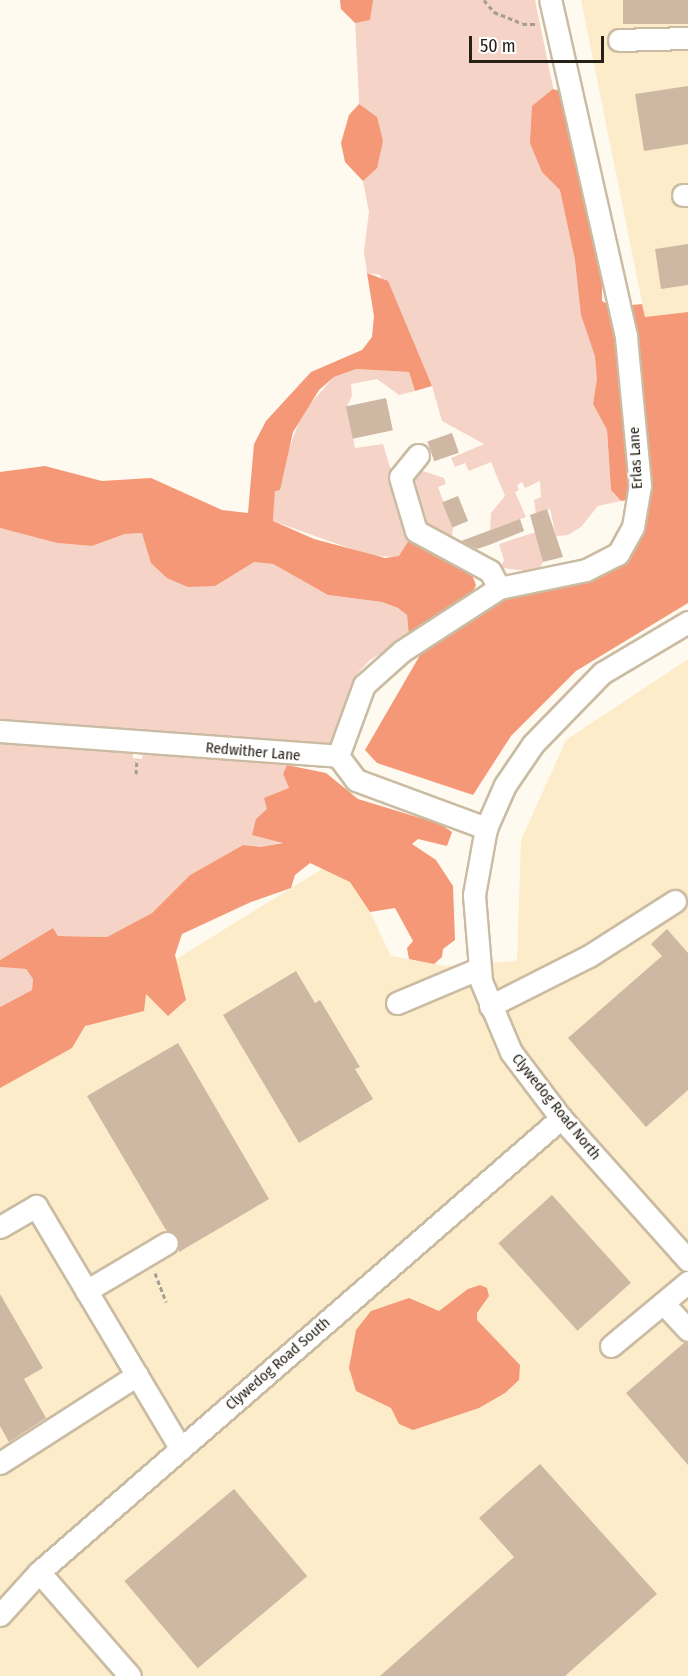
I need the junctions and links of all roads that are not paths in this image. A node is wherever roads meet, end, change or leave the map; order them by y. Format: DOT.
graph roads {
  1 [pos="550,0"];
  2 [pos="688,38"];
  3 [pos="619,40"];
  4 [pos="418,454"];
  5 [pos="499,588"];
  6 [pos="688,622"];
  7 [pos="0,731"];
  8 [pos="338,756"];
  9 [pos="486,828"];
  10 [pos="675,901"];
  11 [pos="478,969"];
  12 [pos="397,1003"];
  13 [pos="490,1006"];
  14 [pos="561,1118"];
  15 [pos="0,1227"];
  16 [pos="160,1247"];
  17 [pos="688,1260"];
  18 [pos="688,1282"];
  19 [pos="86,1291"];
  20 [pos="663,1303"];
  21 [pos="688,1330"];
  22 [pos="611,1346"];
  23 [pos="137,1375"];
  24 [pos="181,1449"];
  25 [pos="0,1463"];
  26 [pos="39,1572"];
  27 [pos="0,1615"];
  28 [pos="130,1676"];
  1 -- 5 [label="street, Erlas Lane"];
  2 -- 3 [label="street"];
  4 -- 5 [label="street"];
  5 -- 8 [label="street, Erlas Lane"];
  6 -- 9 [label="street, Clywedog Road North"];
  7 -- 8 [label="street, Redwither Lane"];
  8 -- 9 [label="street"];
  9 -- 11 [label="street, Clywedog Road North"];
  10 -- 13 [label="street"];
  11 -- 12 [label="street"];
  11 -- 13 [label="street, Clywedog Road North"];
  13 -- 14 [label="street, Clywedog Road North"];
  14 -- 17 [label="street, Clywedog Road North"];
  14 -- 24 [label="street, Clywedog Road South"];
  15 -- 19 [label="street"];
  16 -- 19 [label="street"];
  18 -- 20 [label="street"];
  19 -- 23 [label="street"];
  20 -- 21 [label="street"];
  20 -- 22 [label="street"];
  23 -- 24 [label="street"];
  23 -- 25 [label="street"];
  24 -- 26 [label="street, Clywedog Road South"];
  26 -- 27 [label="street, Clywedog Road South"];
  26 -- 28 [label="street"];
}
